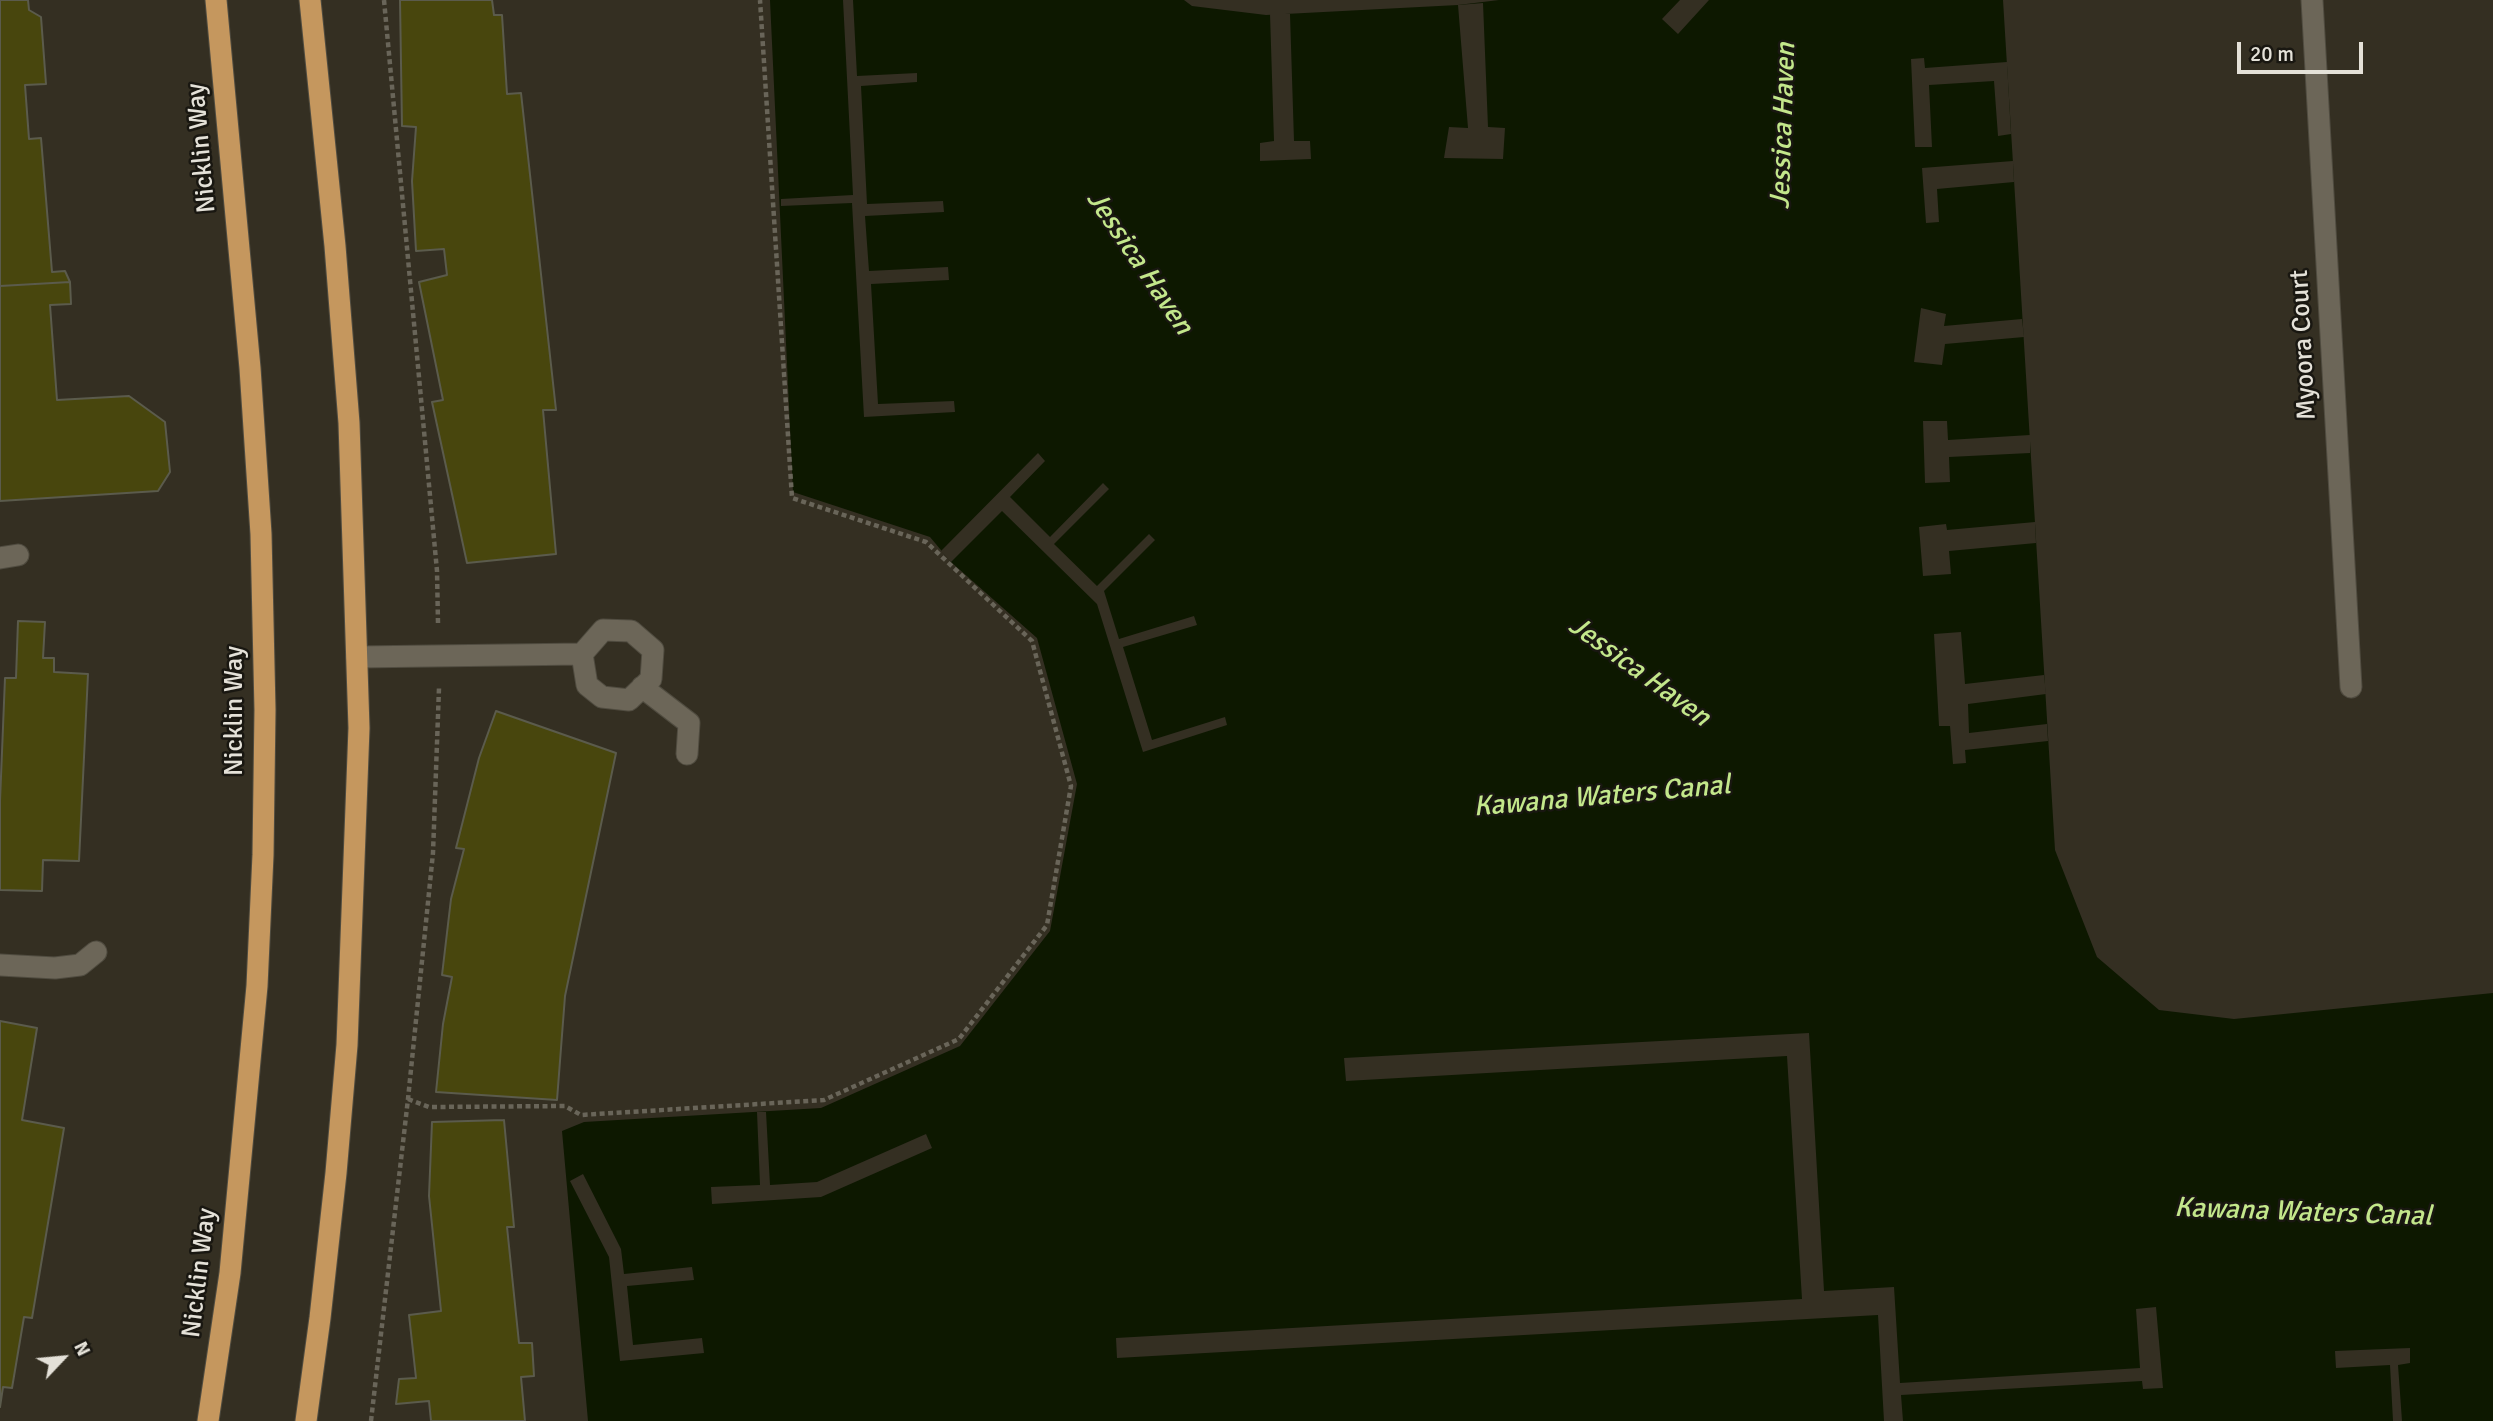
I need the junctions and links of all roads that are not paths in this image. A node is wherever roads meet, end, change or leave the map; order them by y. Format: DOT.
graph roads {
  1 [pos="216,0"];
  2 [pos="310,0"];
  3 [pos="2312,0"];
  4 [pos="582,654"];
  5 [pos="356,657"];
  6 [pos="642,687"];
  7 [pos="2351,687"];
  8 [pos="687,754"];
  9 [pos="96,952"];
  10 [pos="0,965"];
  11 [pos="208,1421"];
  12 [pos="306,1421"];
  1 -- 11 [label="highway, Nicklin Way"];
  2 -- 5 [label="highway"];
  3 -- 7 [label="street, Myoora Court"];
  4 -- 5 [label="street"];
  4 -- 6 [label="street"];
  4 -- 6 [label="street"];
  5 -- 12 [label="highway"];
  6 -- 8 [label="street"];
  9 -- 10 [label="street"];
}
